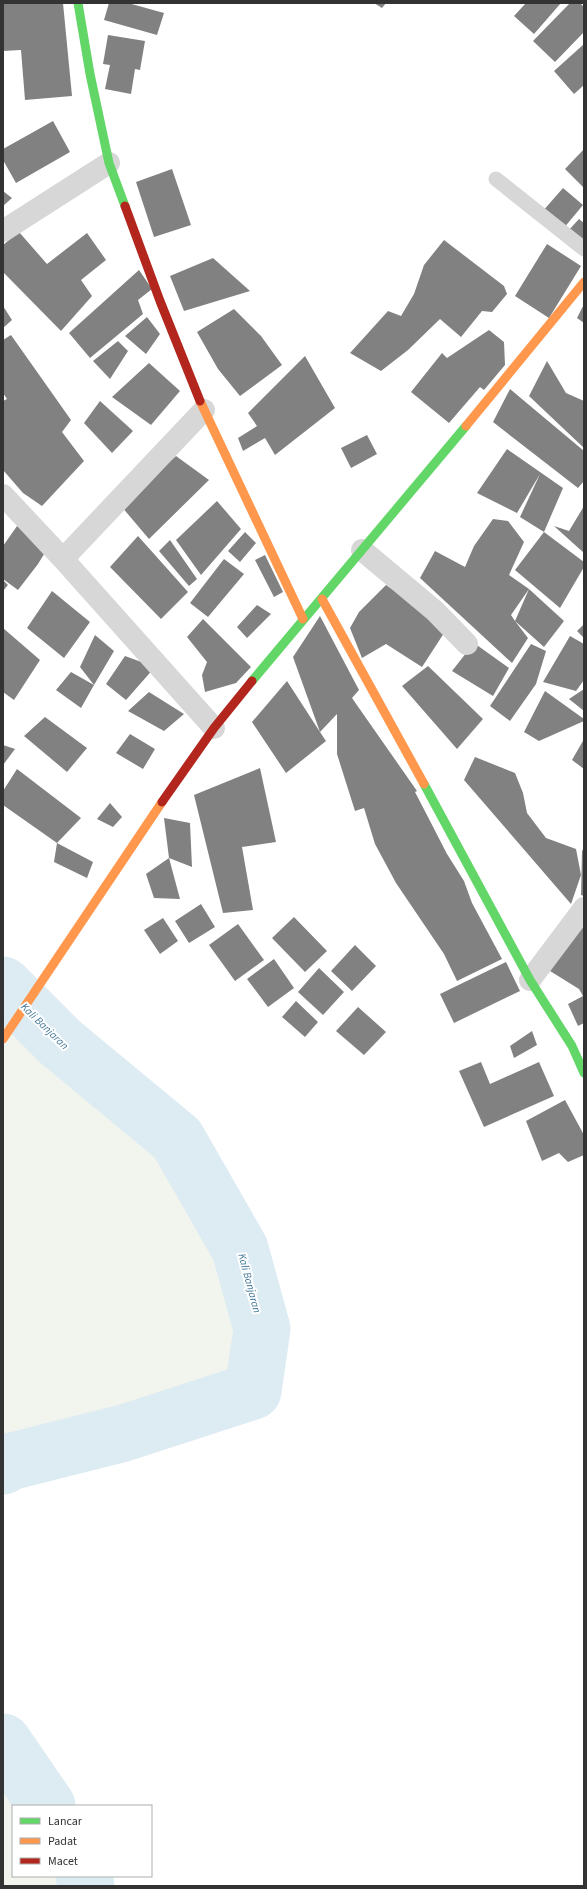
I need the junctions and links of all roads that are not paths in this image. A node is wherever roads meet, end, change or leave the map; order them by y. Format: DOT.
graph roads {
  1 [pos="78,3"];
  2 [pos="109,163"];
  3 [pos="496,179"];
  4 [pos="3,231"];
  5 [pos="584,249"];
  6 [pos="584,282"];
  7 [pos="204,410"];
  8 [pos="3,495"];
  9 [pos="362,550"];
  10 [pos="63,559"];
  11 [pos="322,599"];
  12 [pos="303,619"];
  13 [pos="467,644"];
  14 [pos="214,728"];
  15 [pos="584,908"];
  16 [pos="530,980"];
  17 [pos="3,1039"];
  18 [pos="584,1073"];
  1 -- 2 [label="street"];
  2 -- 4 [label="street"];
  2 -- 7 [label="street"];
  3 -- 5 [label="lane"];
  6 -- 9 [label="street"];
  7 -- 10 [label="street"];
  7 -- 12 [label="street"];
  8 -- 10 [label="street"];
  9 -- 11 [label="street"];
  9 -- 13 [label="street"];
  10 -- 14 [label="street"];
  11 -- 12 [label="street"];
  11 -- 16 [label="street"];
  12 -- 14 [label="street"];
  14 -- 17 [label="street"];
  15 -- 16 [label="street"];
  16 -- 18 [label="street"];
}
